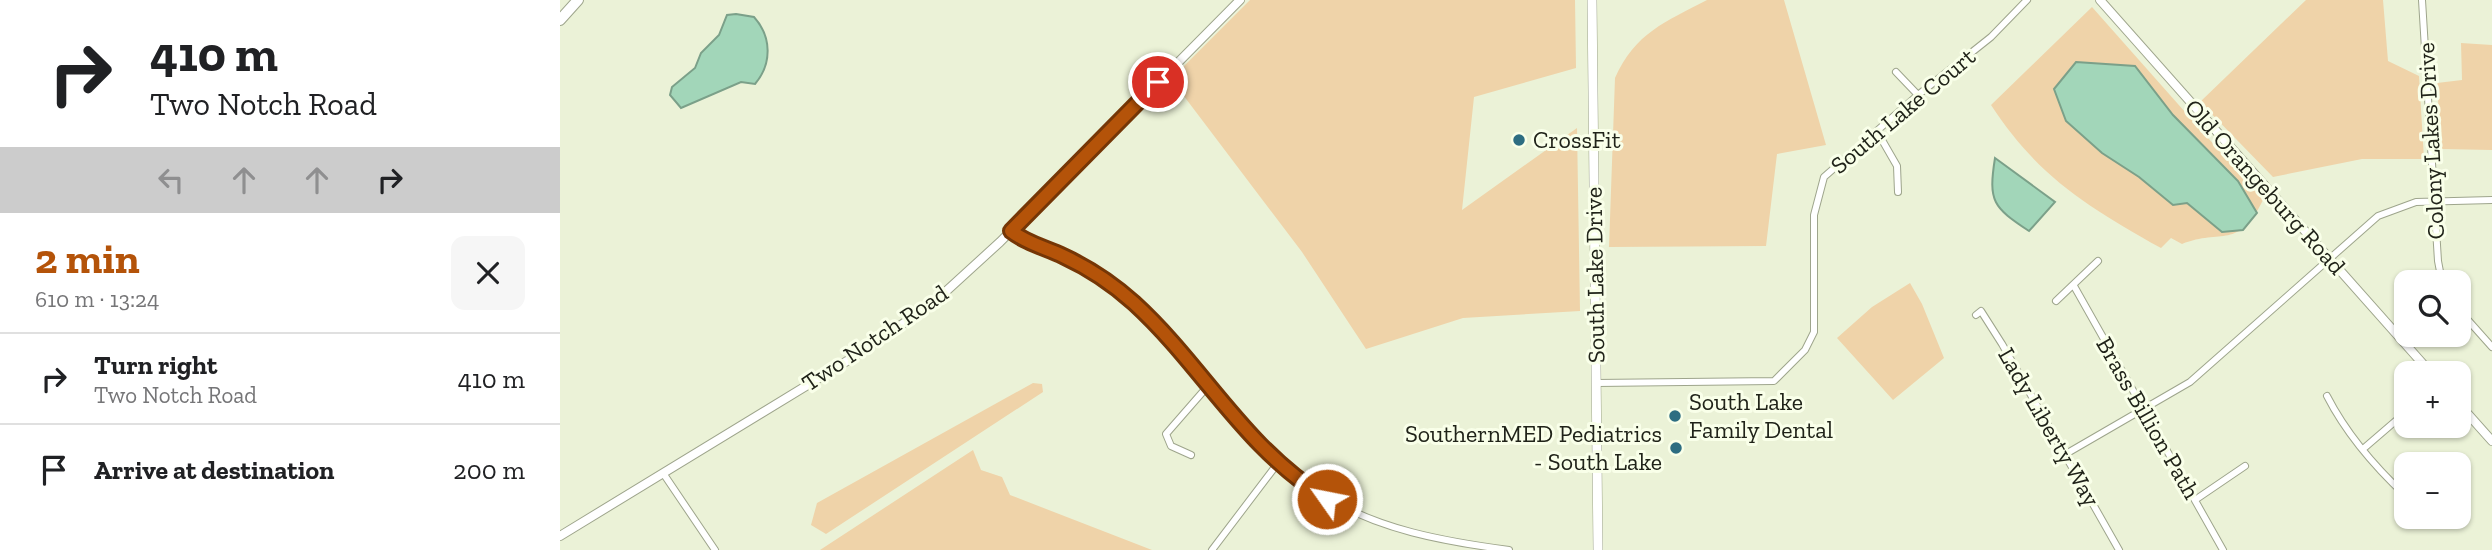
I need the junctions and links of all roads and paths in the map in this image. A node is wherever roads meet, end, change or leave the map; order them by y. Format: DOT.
graph roads {
  1 [pos="578,0"];
  2 [pos="1240,0"];
  3 [pos="1592,0"];
  4 [pos="2027,0"];
  5 [pos="2099,0"];
  6 [pos="2422,0"];
  7 [pos="560,20"];
  8 [pos="1896,72"];
  9 [pos="1918,95"];
  10 [pos="1878,133"];
  11 [pos="1898,192"];
  12 [pos="2434,200"];
  13 [pos="2492,200"];
  14 [pos="1011,231"];
  15 [pos="2329,257"];
  16 [pos="2098,261"];
  17 [pos="2441,270"];
  18 [pos="2074,286"];
  19 [pos="2056,301"];
  20 [pos="1976,314"];
  21 [pos="2471,323"];
  22 [pos="2492,347"];
  23 [pos="2420,361"];
  24 [pos="1596,383"];
  25 [pos="1207,387"];
  26 [pos="2327,396"];
  27 [pos="2143,409"];
  28 [pos="2471,417"];
  29 [pos="2394,422"];
  30 [pos="2492,441"];
  31 [pos="2363,449"];
  32 [pos="1191,455"];
  33 [pos="2064,455"];
  34 [pos="1278,463"];
  35 [pos="2245,466"];
  36 [pos="663,473"];
  37 [pos="2394,483"];
  38 [pos="2195,500"];
  39 [pos="560,536"];
  40 [pos="715,550"];
  41 [pos="1212,550"];
  42 [pos="1508,550"];
  43 [pos="1598,550"];
  44 [pos="2119,550"];
  45 [pos="2223,550"];
  1 -- 7 [label="highway"];
  2 -- 14 [label="street, Two Notch Road"];
  3 -- 24 [label="main road, South Lake Drive"];
  4 -- 9 [label="street, South Lake Court"];
  5 -- 15 [label="street, Old Orangeburg Road"];
  6 -- 12 [label="street, Colony Lakes Drive"];
  8 -- 9 [label="street"];
  9 -- 10 [label="street, South Lake Court"];
  10 -- 11 [label="street"];
  10 -- 24 [label="street, South Lake Court"];
  12 -- 13 [label="street"];
  12 -- 15 [label="street"];
  12 -- 17 [label="street, Colony Lakes Drive"];
  14 -- 25 [label="street"];
  14 -- 36 [label="street, Two Notch Road"];
  15 -- 23 [label="street, Old Orangeburg Road"];
  15 -- 27 [label="street"];
  16 -- 18 [label="street"];
  18 -- 19 [label="street"];
  18 -- 27 [label="street, Brass Billion Path"];
  20 -- 33 [label="street, Lady Liberty Way"];
  21 -- 22 [label="street"];
  24 -- 43 [label="main road, South Lake Drive"];
  25 -- 32 [label="street"];
  25 -- 34 [label="street"];
  26 -- 31 [label="street"];
  27 -- 33 [label="street"];
  27 -- 38 [label="street, Brass Billion Path"];
  28 -- 30 [label="street"];
  29 -- 31 [label="street"];
  31 -- 37 [label="street"];
  33 -- 44 [label="street, Lady Liberty Way"];
  34 -- 41 [label="street"];
  34 -- 42 [label="street"];
  35 -- 38 [label="street"];
  36 -- 39 [label="street, Two Notch Road"];
  36 -- 40 [label="street"];
  38 -- 45 [label="street, Brass Billion Path"];
}
